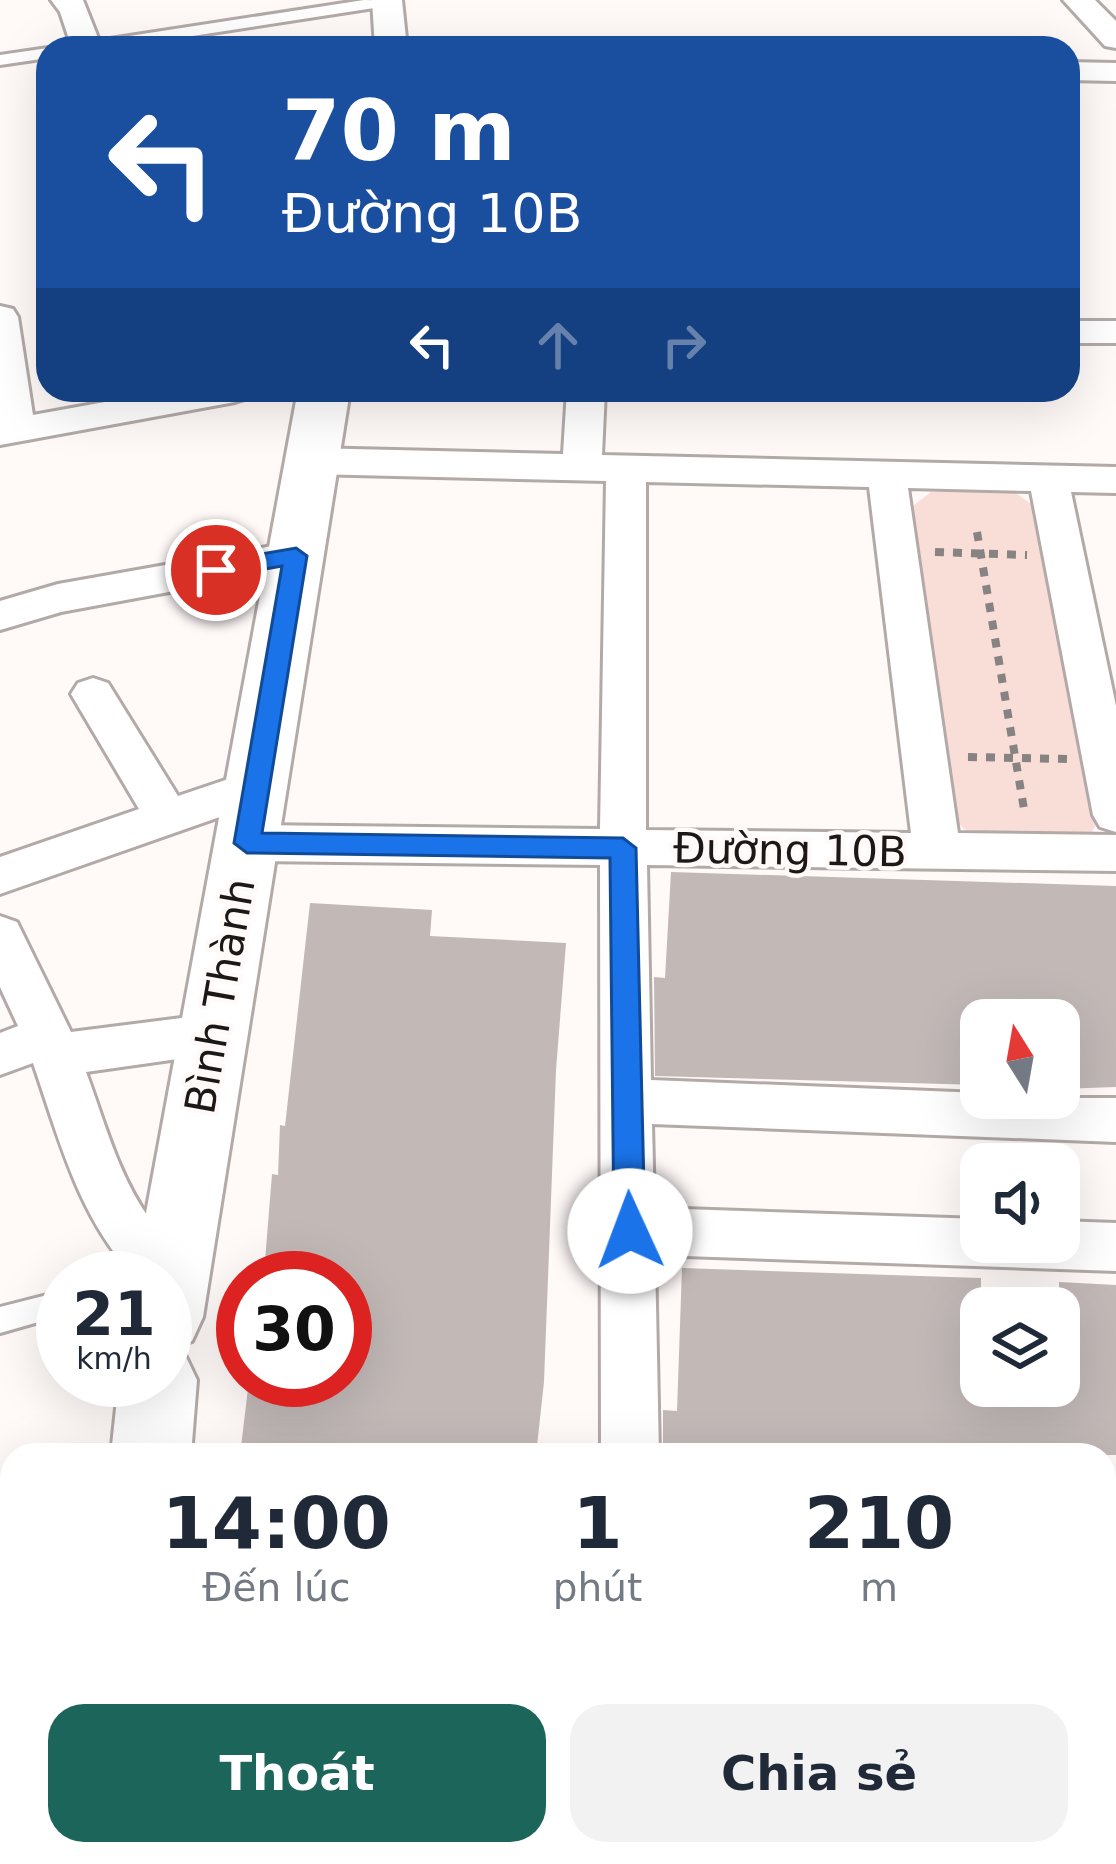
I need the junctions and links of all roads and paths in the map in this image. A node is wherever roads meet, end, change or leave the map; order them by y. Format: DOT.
graph roads {
  1 [pos="66,0"];
  2 [pos="387,0"];
  3 [pos="1078,0"];
  4 [pos="83,36"];
  5 [pos="161,36"];
  6 [pos="390,36"];
  7 [pos="1116,39"];
  8 [pos="36,55"];
  9 [pos="0,61"];
  10 [pos="1080,71"];
  11 [pos="1116,72"];
  12 [pos="0,317"];
  13 [pos="1080,332"];
  14 [pos="1116,332"];
  15 [pos="170,402"];
  16 [pos="322,402"];
  17 [pos="589,402"];
  18 [pos="8,432"];
  19 [pos="311,461"];
  20 [pos="604,468"];
  21 [pos="887,476"];
  22 [pos="1049,479"];
  23 [pos="1116,480"];
  24 [pos="977,532"];
  25 [pos="897,551"];
  26 [pos="980,554"];
  27 [pos="1065,555"];
  28 [pos="296,556"];
  29 [pos="0,616"];
  30 [pos="93,694"];
  31 [pos="924,756"];
  32 [pos="1016,758"];
  33 [pos="1105,760"];
  34 [pos="166,815"];
  35 [pos="251,815"];
  36 [pos="1116,815"];
  37 [pos="623,848"];
  38 [pos="937,851"];
  39 [pos="1032,852"];
  40 [pos="1116,853"];
  41 [pos="0,876"];
  42 [pos="0,935"];
  43 [pos="213,1034"];
  44 [pos="52,1045"];
  45 [pos="0,1054"];
  46 [pos="626,1101"];
  47 [pos="1116,1120"];
  48 [pos="630,1231"];
  49 [pos="1116,1246"];
  50 [pos="140,1251"];
  51 [pos="171,1251"];
  52 [pos="36,1310"];
  53 [pos="0,1320"];
  54 [pos="155,1407"];
  55 [pos="152,1443"];
  56 [pos="630,1443"];
  1 -- 4 [label="street"];
  2 -- 5 [label="lane"];
  2 -- 6 [label="street"];
  3 -- 7 [label="street"];
  8 -- 9 [label="lane"];
  10 -- 11 [label="street"];
  12 -- 18 [label="street"];
  13 -- 14 [label="street"];
  15 -- 18 [label="street"];
  16 -- 19 [label="street, Bình Thành"];
  17 -- 20 [label="street"];
  19 -- 20 [label="street"];
  19 -- 28 [label="street, Bình Thành"];
  20 -- 21 [label="street"];
  20 -- 37 [label="street"];
  21 -- 22 [label="street"];
  21 -- 25 [label="street"];
  22 -- 23 [label="street"];
  22 -- 27 [label="street"];
  24 -- 26 [label="path"];
  25 -- 26 [label="path"];
  25 -- 31 [label="street"];
  26 -- 27 [label="path"];
  26 -- 32 [label="path"];
  27 -- 33 [label="street"];
  28 -- 29 [label="street"];
  28 -- 35 [label="street, Bình Thành"];
  30 -- 34 [label="street"];
  31 -- 32 [label="path"];
  31 -- 38 [label="street"];
  32 -- 33 [label="path"];
  32 -- 39 [label="path"];
  33 -- 36 [label="street"];
  34 -- 35 [label="street, Đường 10B"];
  34 -- 41 [label="street, Đường 10B"];
  35 -- 37 [label="street, Đường 10B"];
  35 -- 43 [label="street, Bình Thành"];
  37 -- 38 [label="street, Đường 10B"];
  37 -- 46 [label="street"];
  38 -- 39 [label="street, Đường 10B"];
  39 -- 40 [label="street, Đường 10B"];
  42 -- 44 [label="street"];
  43 -- 44 [label="street"];
  43 -- 51 [label="street, Bình Thành"];
  44 -- 45 [label="street"];
  44 -- 50 [label="street"];
  46 -- 47 [label="street"];
  46 -- 48 [label="street"];
  48 -- 49 [label="street"];
  48 -- 56 [label="street"];
  52 -- 53 [label="lane"];
  54 -- 55 [label="street"];
}
